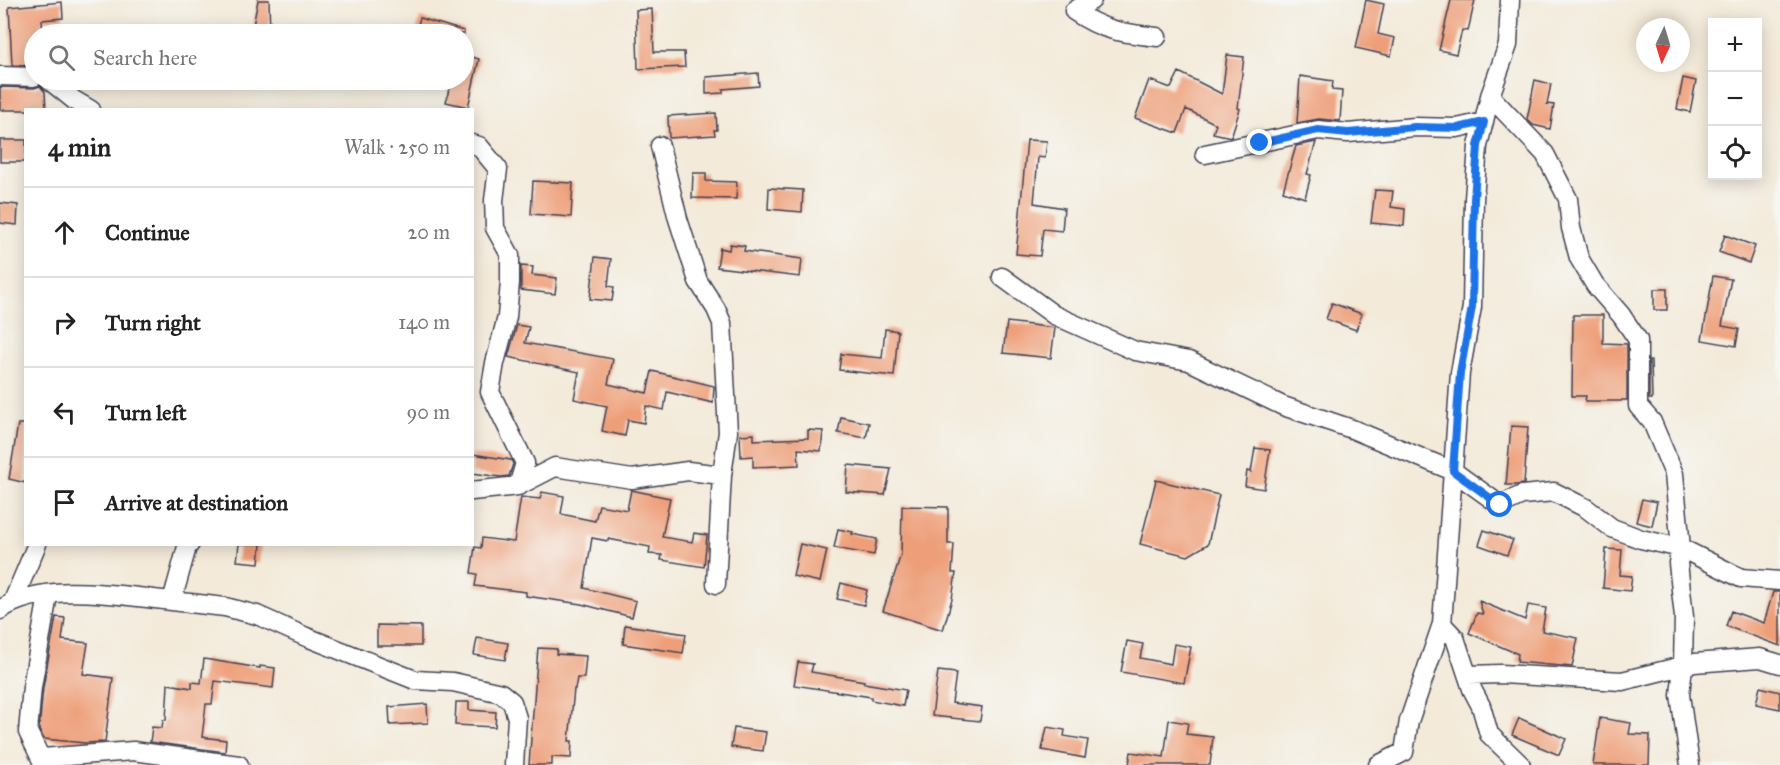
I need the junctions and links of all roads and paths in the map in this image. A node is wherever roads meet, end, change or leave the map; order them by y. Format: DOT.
graph roads {
  1 [pos="1092,0"];
  2 [pos="1510,0"];
  3 [pos="1157,37"];
  4 [pos="0,76"];
  5 [pos="24,77"];
  6 [pos="62,90"];
  7 [pos="1490,96"];
  8 [pos="88,108"];
  9 [pos="1484,122"];
  10 [pos="474,145"];
  11 [pos="660,146"];
  12 [pos="1205,154"];
  13 [pos="1002,277"];
  14 [pos="1453,471"];
  15 [pos="722,475"];
  16 [pos="518,486"];
  17 [pos="474,490"];
  18 [pos="36,546"];
  19 [pos="188,546"];
  20 [pos="1681,548"];
  21 [pos="1780,581"];
  22 [pos="717,584"];
  23 [pos="48,595"];
  24 [pos="172,601"];
  25 [pos="6,606"];
  26 [pos="1442,624"];
  27 [pos="1780,664"];
  28 [pos="1683,666"];
  29 [pos="1468,675"];
  30 [pos="43,762"];
  31 [pos="239,765"];
  32 [pos="514,765"];
  33 [pos="1378,765"];
  34 [pos="1521,765"];
  35 [pos="1690,765"];
  1 -- 3 [label="street"];
  2 -- 7 [label="street"];
  4 -- 5 [label="street"];
  6 -- 8 [label="street"];
  7 -- 9 [label="street"];
  7 -- 20 [label="street"];
  9 -- 12 [label="street"];
  9 -- 14 [label="street"];
  10 -- 16 [label="street"];
  11 -- 15 [label="street"];
  13 -- 14 [label="street"];
  14 -- 20 [label="street"];
  14 -- 26 [label="street"];
  15 -- 16 [label="street"];
  15 -- 22 [label="street"];
  16 -- 17 [label="street"];
  18 -- 25 [label="street"];
  19 -- 24 [label="street"];
  20 -- 21 [label="street"];
  20 -- 28 [label="street"];
  23 -- 24 [label="street"];
  23 -- 25 [label="street"];
  23 -- 30 [label="street"];
  24 -- 32 [label="street"];
  26 -- 29 [label="street"];
  26 -- 33 [label="street"];
  27 -- 28 [label="street"];
  28 -- 29 [label="street"];
  28 -- 35 [label="street"];
  29 -- 34 [label="street"];
  30 -- 31 [label="street"];
}
